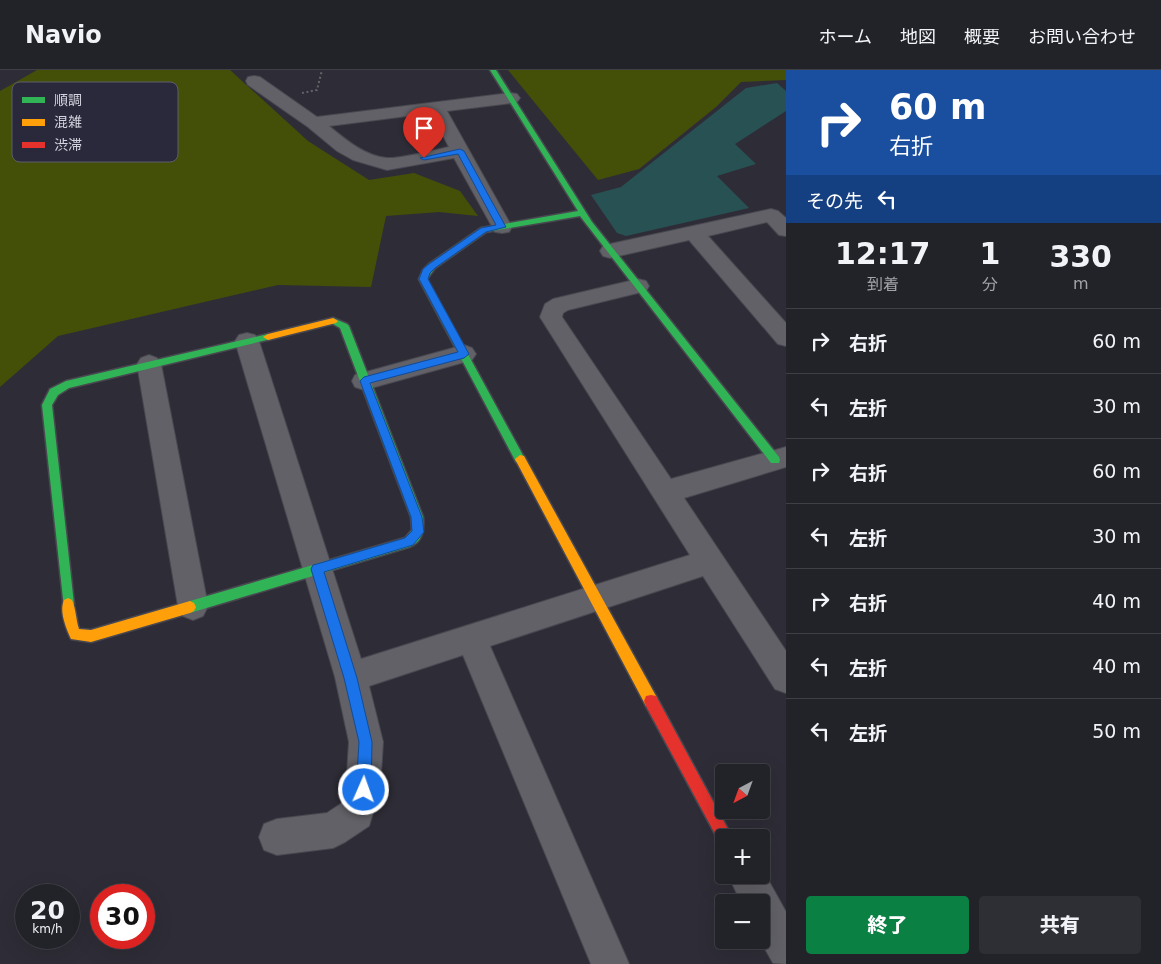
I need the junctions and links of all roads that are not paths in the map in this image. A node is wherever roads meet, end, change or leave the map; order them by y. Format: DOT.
graph roads {
  1 [pos="493,70"];
  2 [pos="254,81"];
  3 [pos="511,98"];
  4 [pos="436,107"];
  5 [pos="314,124"];
  6 [pos="460,151"];
  7 [pos="583,213"];
  8 [pos="502,227"];
  9 [pos="786,230"];
  10 [pos="693,232"];
  11 [pos="610,251"];
  12 [pos="638,286"];
  13 [pos="786,338"];
  14 [pos="247,341"];
  15 [pos="464,354"];
  16 [pos="149,364"];
  17 [pos="364,381"];
  18 [pos="781,459"];
  19 [pos="665,492"];
  20 [pos="710,562"];
  21 [pos="317,569"];
  22 [pos="596,598"];
  23 [pos="193,606"];
  24 [pos="471,639"];
  25 [pos="351,678"];
  26 [pos="786,678"];
  27 [pos="720,829"];
  28 [pos="277,837"];
  29 [pos="770,920"];
  30 [pos="786,950"];
  31 [pos="610,964"];
  1 -- 3 [label="street"];
  2 -- 5 [label="street"];
  3 -- 4 [label="street"];
  3 -- 7 [label="street"];
  4 -- 5 [label="street"];
  4 -- 6 [label="street"];
  5 -- 6 [label="street"];
  6 -- 8 [label="street"];
  7 -- 8 [label="street"];
  7 -- 11 [label="street"];
  8 -- 15 [label="street"];
  9 -- 10 [label="street"];
  10 -- 11 [label="street"];
  10 -- 13 [label="street"];
  11 -- 12 [label="street"];
  12 -- 18 [label="street"];
  12 -- 19 [label="street"];
  14 -- 16 [label="street"];
  14 -- 17 [label="street"];
  14 -- 21 [label="street"];
  15 -- 17 [label="street"];
  15 -- 22 [label="street"];
  16 -- 23 [label="street"];
  16 -- 23 [label="street"];
  17 -- 21 [label="street"];
  18 -- 19 [label="street"];
  19 -- 20 [label="street"];
  20 -- 22 [label="street"];
  20 -- 26 [label="street"];
  21 -- 23 [label="street"];
  21 -- 25 [label="street"];
  22 -- 24 [label="street"];
  22 -- 27 [label="street"];
  24 -- 25 [label="street"];
  24 -- 31 [label="street"];
  25 -- 28 [label="street"];
  29 -- 30 [label="street"];
}
